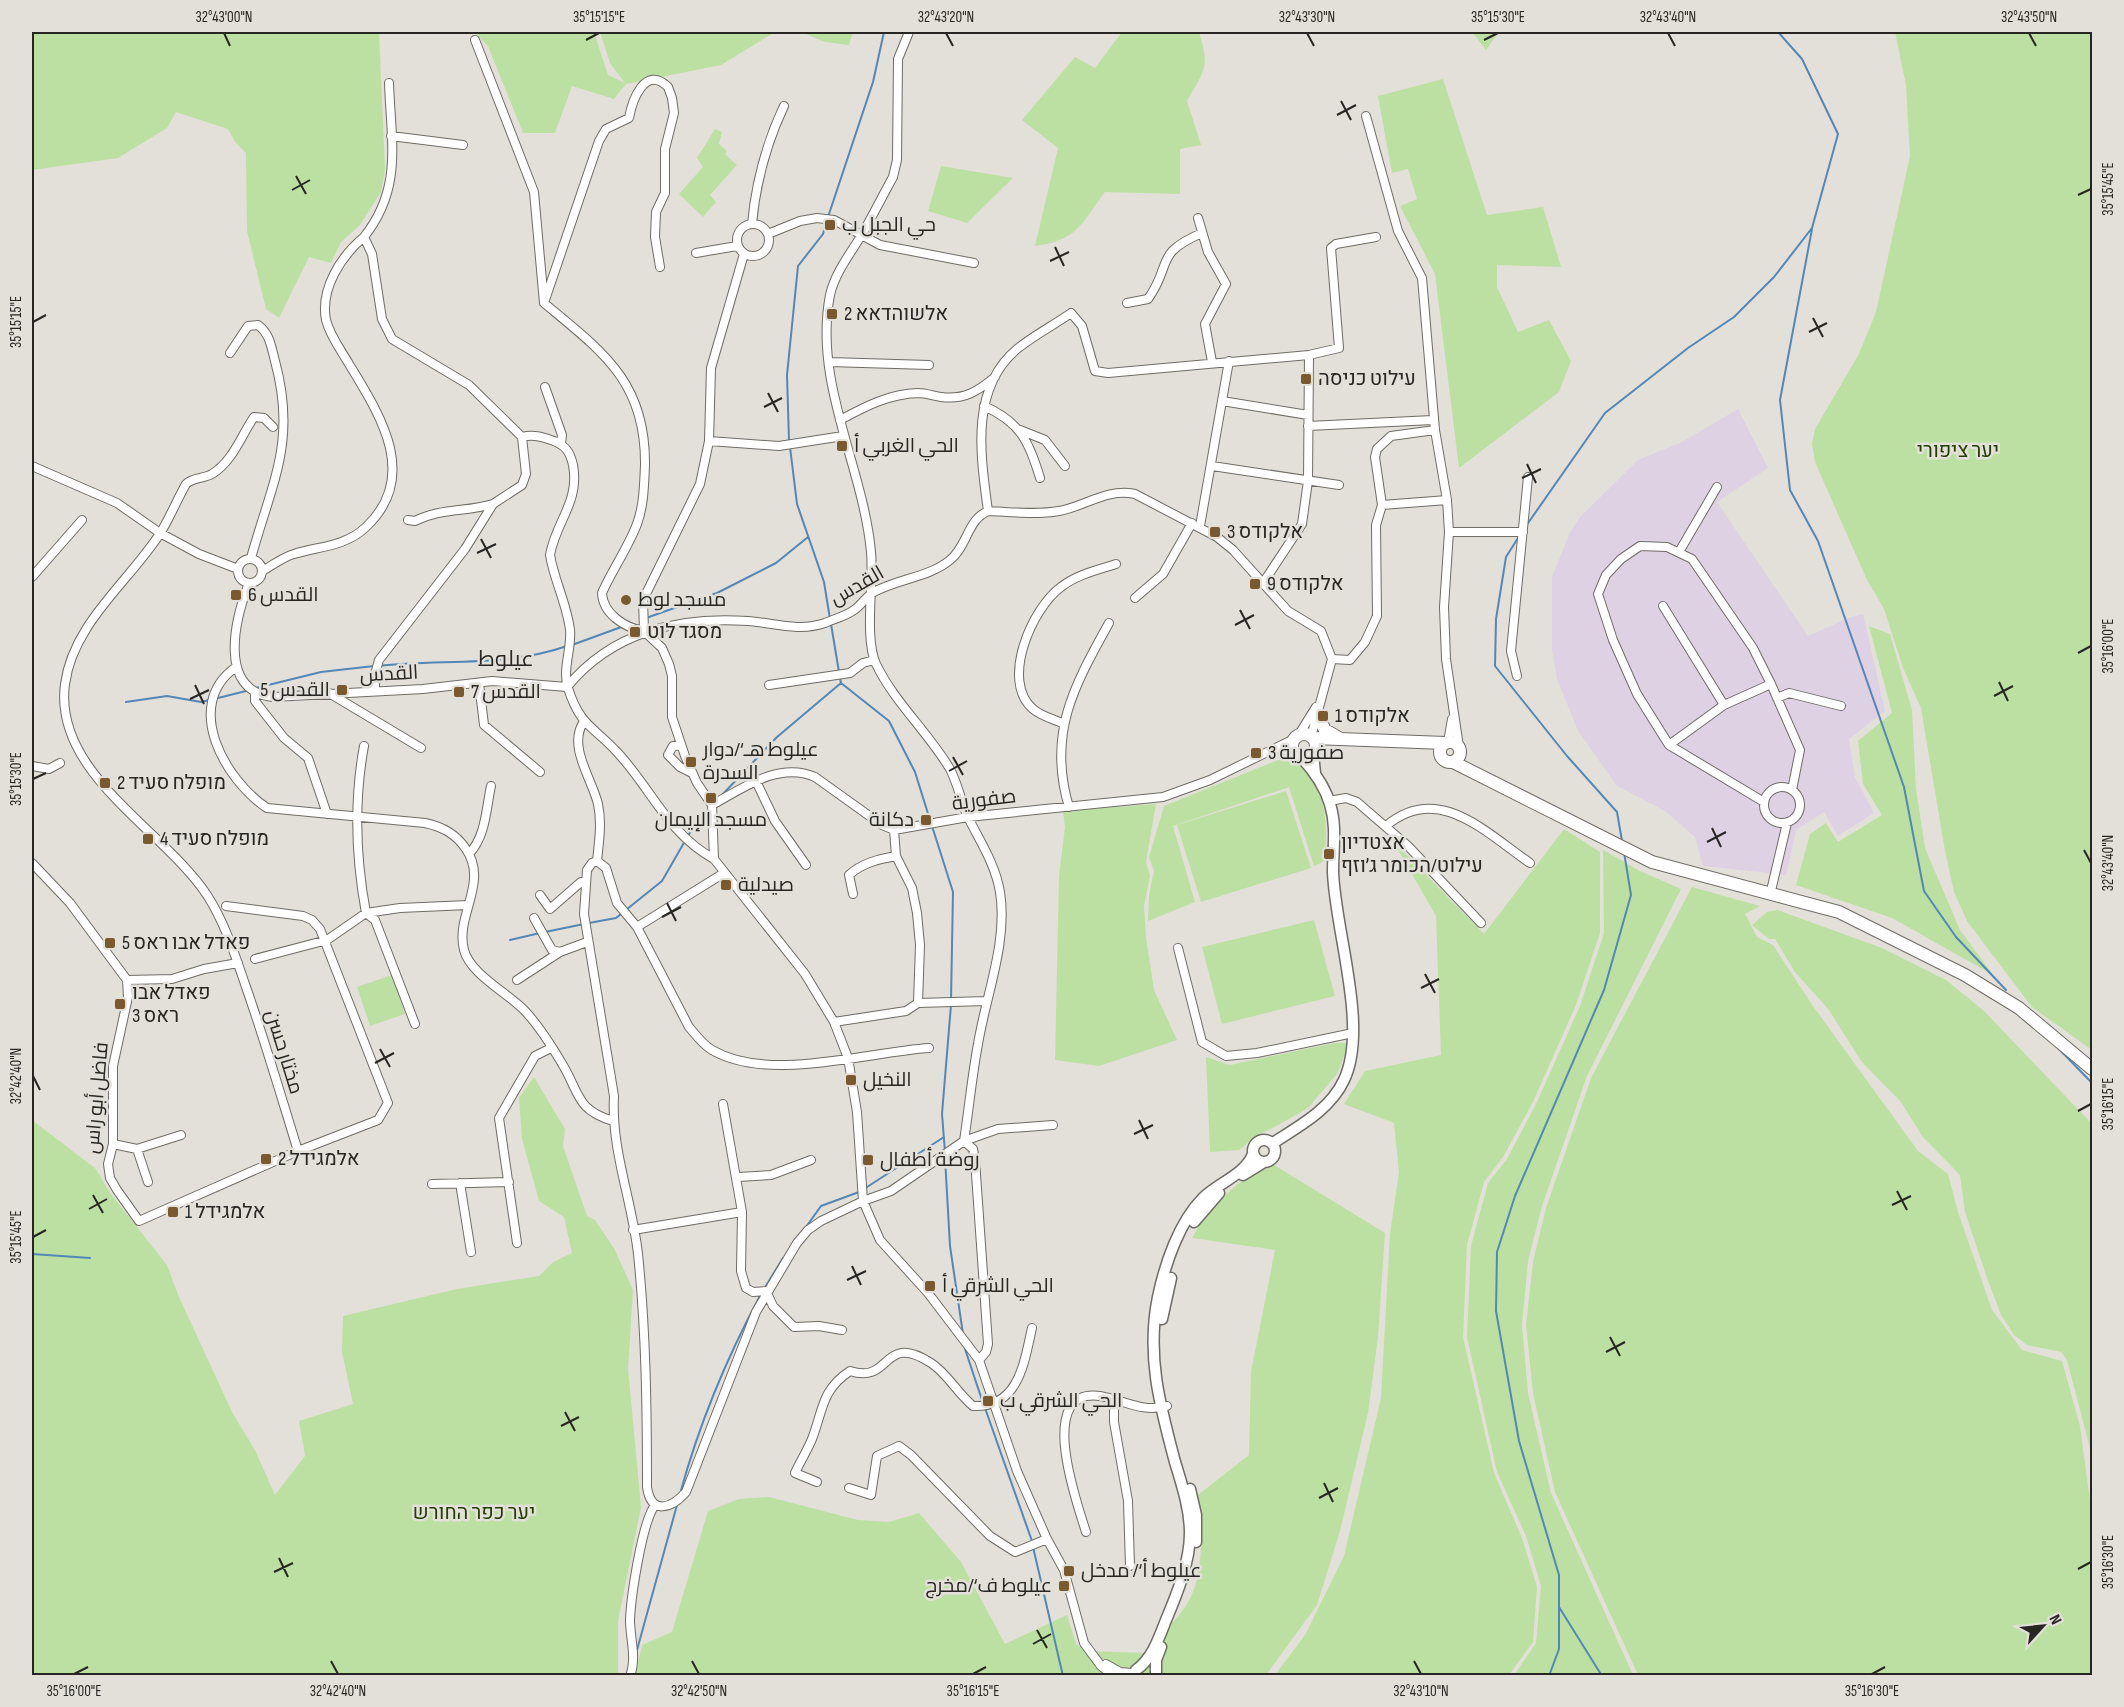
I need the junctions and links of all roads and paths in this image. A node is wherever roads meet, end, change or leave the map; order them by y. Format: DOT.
graph roads {
  1 [pos="909,32"];
  2 [pos="476,40"];
  3 [pos="389,83"];
  4 [pos="784,106"];
  5 [pos="1366,116"];
  6 [pos="391,136"];
  7 [pos="464,145"];
  8 [pos="1198,218"];
  9 [pos="752,224"];
  10 [pos="1202,233"];
  11 [pos="768,234"];
  12 [pos="861,236"];
  13 [pos="364,237"];
  14 [pos="1376,237"];
  15 [pos="737,246"];
  16 [pos="696,253"];
  17 [pos="744,254"];
  18 [pos="974,263"];
  19 [pos="660,267"];
  20 [pos="544,303"];
  21 [pos="1127,303"];
  22 [pos="230,353"];
  23 [pos="1309,355"];
  24 [pos="1229,361"];
  25 [pos="829,362"];
  26 [pos="1212,362"];
  27 [pos="929,365"];
  28 [pos="996,376"];
  29 [pos="545,387"];
  30 [pos="1222,401"];
  31 [pos="984,406"];
  32 [pos="1308,415"];
  33 [pos="840,420"];
  34 [pos="1433,420"];
  35 [pos="1308,426"];
  36 [pos="273,427"];
  37 [pos="1020,430"];
  38 [pos="1435,430"];
  39 [pos="843,436"];
  40 [pos="522,437"];
  41 [pos="709,441"];
  42 [pos="561,444"];
  43 [pos="32,466"];
  44 [pos="1065,466"];
  45 [pos="1212,466"];
  46 [pos="1528,477"];
  47 [pos="1040,478"];
  48 [pos="1308,481"];
  49 [pos="1339,485"];
  50 [pos="1717,487"];
  51 [pos="1447,500"];
  52 [pos="493,504"];
  53 [pos="1382,505"];
  54 [pos="988,511"];
  55 [pos="82,520"];
  56 [pos="408,520"];
  57 [pos="1196,524"];
  58 [pos="1449,532"];
  59 [pos="1523,532"];
  60 [pos="160,533"];
  61 [pos="1678,552"];
  62 [pos="251,558"];
  63 [pos="1116,564"];
  64 [pos="238,569"];
  65 [pos="262,571"];
  66 [pos="32,577"];
  67 [pos="249,583"];
  68 [pos="1263,583"];
  69 [pos="872,593"];
  70 [pos="1135,597"];
  71 [pos="1663,606"];
  72 [pos="1109,623"];
  73 [pos="644,631"];
  74 [pos="1332,659"];
  75 [pos="874,660"];
  76 [pos="236,667"];
  77 [pos="1517,676"];
  78 [pos="479,682"];
  79 [pos="1771,684"];
  80 [pos="769,685"];
  81 [pos="567,687"];
  82 [pos="375,690"];
  83 [pos="255,693"];
  84 [pos="329,693"];
  85 [pos="1777,698"];
  86 [pos="1321,699"];
  87 [pos="1724,705"];
  88 [pos="1841,706"];
  89 [pos="1317,715"];
  90 [pos="583,723"];
  91 [pos="1062,723"];
  92 [pos="1297,737"];
  93 [pos="1312,738"];
  94 [pos="1340,738"];
  95 [pos="1360,739"];
  96 [pos="681,744"];
  97 [pos="1669,745"];
  98 [pos="364,746"];
  99 [pos="421,748"];
  100 [pos="1276,748"];
  101 [pos="1451,751"];
  102 [pos="1306,754"];
  103 [pos="60,763"];
  104 [pos="32,766"];
  105 [pos="540,772"];
  106 [pos="692,773"];
  107 [pos="756,781"];
  108 [pos="491,786"];
  109 [pos="1792,790"];
  110 [pos="1329,801"];
  111 [pos="1764,802"];
  112 [pos="712,805"];
  113 [pos="1070,807"];
  114 [pos="327,814"];
  115 [pos="359,817"];
  116 [pos="968,817"];
  117 [pos="1787,823"];
  118 [pos="1386,826"];
  119 [pos="894,830"];
  120 [pos="469,854"];
  121 [pos="896,856"];
  122 [pos="714,859"];
  123 [pos="597,861"];
  124 [pos="32,863"];
  125 [pos="1530,863"];
  126 [pos="806,866"];
  127 [pos="724,873"];
  128 [pos="586,883"];
  129 [pos="853,894"];
  130 [pos="540,895"];
  131 [pos="1770,895"];
  132 [pos="468,905"];
  133 [pos="226,906"];
  134 [pos="366,913"];
  135 [pos="534,918"];
  136 [pos="1481,923"];
  137 [pos="637,927"];
  138 [pos="327,940"];
  139 [pos="587,942"];
  140 [pos="1178,948"];
  141 [pos="560,952"];
  142 [pos="255,959"];
  143 [pos="238,963"];
  144 [pos="127,980"];
  145 [pos="517,980"];
  146 [pos="987,1000"];
  147 [pos="918,1003"];
  148 [pos="834,1022"];
  149 [pos="415,1024"];
  150 [pos="1353,1033"];
  151 [pos="551,1048"];
  152 [pos="929,1048"];
  153 [pos="848,1058"];
  154 [pos="2092,1069"];
  155 [pos="723,1104"];
  156 [pos="613,1121"];
  157 [pos="1053,1125"];
  158 [pos="181,1135"];
  159 [pos="964,1141"];
  160 [pos="1273,1143"];
  161 [pos="113,1144"];
  162 [pos="137,1149"];
  163 [pos="298,1151"];
  164 [pos="1253,1154"];
  165 [pos="811,1160"];
  166 [pos="1264,1162"];
  167 [pos="738,1177"];
  168 [pos="148,1182"];
  169 [pos="508,1182"];
  170 [pos="460,1183"];
  171 [pos="432,1184"];
  172 [pos="863,1201"];
  173 [pos="742,1212"];
  174 [pos="633,1230"];
  175 [pos="517,1243"];
  176 [pos="471,1252"];
  177 [pos="766,1291"];
  178 [pos="1032,1328"];
  179 [pos="842,1330"];
  180 [pos="979,1360"];
  181 [pos="1114,1400"];
  182 [pos="992,1404"];
  183 [pos="1164,1407"];
  184 [pos="817,1482"];
  185 [pos="849,1488"];
  186 [pos="655,1505"];
  187 [pos="1086,1532"];
  188 [pos="1047,1539"];
  189 [pos="1130,1566"];
  190 [pos="1086,1646"];
  191 [pos="1132,1673"];
  192 [pos="630,1676"];
  193 [pos="1113,1676"];
  194 [pos="1155,1676"];
  1 -- 12 [label="street"];
  2 -- 20 [label="street"];
  3 -- 6 [label="street"];
  4 -- 9 [label="street"];
  5 -- 34 [label="street"];
  6 -- 7 [label="street"];
  6 -- 13 [label="street"];
  8 -- 10 [label="street"];
  9 -- 11 [label="street"];
  9 -- 15 [label="street"];
  10 -- 21 [label="street"];
  10 -- 26 [label="street"];
  11 -- 12 [label="street"];
  11 -- 17 [label="street"];
  12 -- 18 [label="street"];
  12 -- 25 [label="street"];
  13 -- 40 [label="street"];
  13 -- 65 [label="street"];
  14 -- 23 [label="street"];
  15 -- 16 [label="street"];
  15 -- 17 [label="street"];
  17 -- 41 [label="street"];
  19 -- 20 [label="street"];
  20 -- 73 [label="street"];
  22 -- 62 [label="street"];
  23 -- 24 [label="street"];
  23 -- 32 [label="street"];
  24 -- 26 [label="street"];
  24 -- 30 [label="street"];
  25 -- 27 [label="street"];
  25 -- 33 [label="street"];
  26 -- 28 [label="street"];
  28 -- 31 [label="street"];
  28 -- 33 [label="street"];
  29 -- 42 [label="street"];
  30 -- 32 [label="street"];
  30 -- 45 [label="street"];
  31 -- 37 [label="street"];
  31 -- 54 [label="street"];
  32 -- 35 [label="street"];
  33 -- 39 [label="street"];
  34 -- 35 [label="street"];
  34 -- 38 [label="street"];
  35 -- 48 [label="street"];
  36 -- 60 [label="street, مختار حسن"];
  37 -- 44 [label="street"];
  37 -- 47 [label="street"];
  38 -- 51 [label="street"];
  38 -- 53 [label="street"];
  39 -- 41 [label="street"];
  39 -- 69 [label="street"];
  40 -- 42 [label="street"];
  40 -- 52 [label="street"];
  41 -- 73 [label="street"];
  42 -- 81 [label="street"];
  43 -- 60 [label="street"];
  45 -- 48 [label="street"];
  45 -- 57 [label="street"];
  46 -- 59 [label="street"];
  48 -- 49 [label="street"];
  48 -- 68 [label="street"];
  50 -- 61 [label="street"];
  51 -- 53 [label="street"];
  51 -- 58 [label="street"];
  52 -- 56 [label="street"];
  52 -- 82 [label="street"];
  53 -- 74 [label="street"];
  54 -- 57 [label="street"];
  54 -- 69 [label="street, القدس"];
  55 -- 66 [label="street"];
  57 -- 68 [label="street"];
  57 -- 70 [label="street"];
  58 -- 59 [label="street"];
  58 -- 101 [label="street"];
  59 -- 77 [label="street"];
  60 -- 64 [label="street"];
  60 -- 143 [label="street, مختار حسن"];
  61 -- 79 [label="street"];
  61 -- 97 [label="street"];
  62 -- 64 [label="street"];
  62 -- 65 [label="street"];
  63 -- 91 [label="street"];
  64 -- 67 [label="street"];
  65 -- 67 [label="street"];
  67 -- 76 [label="street"];
  68 -- 74 [label="street"];
  69 -- 73 [label="street, القدس"];
  69 -- 75 [label="street"];
  71 -- 87 [label="street"];
  72 -- 91 [label="street"];
  73 -- 81 [label="street, القدس"];
  73 -- 96 [label="street"];
  74 -- 86 [label="street"];
  75 -- 80 [label="street"];
  75 -- 116 [label="street"];
  76 -- 83 [label="street"];
  76 -- 114 [label="street"];
  78 -- 81 [label="street, القدس"];
  78 -- 82 [label="street, القدس"];
  78 -- 105 [label="street"];
  79 -- 85 [label="street"];
  79 -- 87 [label="street"];
  81 -- 90 [label="street"];
  82 -- 84 [label="street, القدس"];
  83 -- 84 [label="street, القدس"];
  83 -- 114 [label="street"];
  84 -- 99 [label="street"];
  85 -- 88 [label="street"];
  85 -- 109 [label="street"];
  86 -- 89 [label="street"];
  86 -- 92 [label="street"];
  87 -- 97 [label="street"];
  89 -- 93 [label="street"];
  89 -- 94 [label="main road"];
  90 -- 122 [label="street"];
  90 -- 123 [label="street"];
  91 -- 113 [label="street"];
  92 -- 93 [label="main road"];
  92 -- 100 [label="street, صفورية"];
  92 -- 102 [label="main road"];
  93 -- 94 [label="main road"];
  93 -- 102 [label="main road"];
  94 -- 95 [label="main road"];
  95 -- 101 [label="main road"];
  95 -- 102 [label="main road"];
  96 -- 106 [label="street"];
  96 -- 106 [label="street"];
  97 -- 111 [label="street"];
  98 -- 115 [label="street"];
  100 -- 102 [label="street"];
  100 -- 113 [label="street, صفورية"];
  101 -- 131 [label="main road"];
  102 -- 110 [label="street"];
  103 -- 104 [label="street"];
  106 -- 112 [label="street"];
  107 -- 112 [label="street"];
  107 -- 119 [label="street"];
  107 -- 126 [label="street"];
  108 -- 120 [label="street"];
  109 -- 111 [label="street"];
  109 -- 117 [label="street"];
  110 -- 118 [label="street"];
  110 -- 150 [label="street"];
  111 -- 117 [label="street"];
  112 -- 122 [label="street"];
  113 -- 116 [label="street, صفورية"];
  114 -- 115 [label="street"];
  115 -- 120 [label="street"];
  115 -- 134 [label="street"];
  116 -- 119 [label="street, صفورية"];
  116 -- 146 [label="street"];
  117 -- 131 [label="street"];
  118 -- 125 [label="street"];
  118 -- 136 [label="street"];
  119 -- 121 [label="street"];
  120 -- 132 [label="street"];
  121 -- 129 [label="street"];
  121 -- 147 [label="street"];
  122 -- 127 [label="street"];
  123 -- 128 [label="street"];
  123 -- 137 [label="street"];
  124 -- 144 [label="street"];
  127 -- 137 [label="street"];
  127 -- 148 [label="street"];
  128 -- 130 [label="street"];
  128 -- 139 [label="street"];
  131 -- 154 [label="main road"];
  132 -- 134 [label="street"];
  132 -- 151 [label="street"];
  133 -- 138 [label="street"];
  134 -- 138 [label="street"];
  134 -- 149 [label="street"];
  135 -- 141 [label="street"];
  137 -- 153 [label="street"];
  138 -- 142 [label="street"];
  138 -- 163 [label="street"];
  139 -- 141 [label="street"];
  139 -- 156 [label="street"];
  140 -- 150 [label="street"];
  141 -- 145 [label="street"];
  143 -- 144 [label="street"];
  143 -- 163 [label="street, مختار حسن"];
  144 -- 161 [label="street, فاضل أبو راس"];
  146 -- 147 [label="street"];
  146 -- 159 [label="street"];
  147 -- 148 [label="street"];
  148 -- 153 [label="street"];
  150 -- 160 [label="street"];
  151 -- 156 [label="street"];
  151 -- 169 [label="street"];
  152 -- 153 [label="street"];
  153 -- 172 [label="street"];
  155 -- 167 [label="street"];
  156 -- 174 [label="street"];
  157 -- 159 [label="street"];
  158 -- 162 [label="street"];
  159 -- 172 [label="street"];
  159 -- 180 [label="street"];
  160 -- 164 [label="street"];
  160 -- 166 [label="street"];
  161 -- 162 [label="street"];
  161 -- 163 [label="street, فاضل أبو راس"];
  162 -- 168 [label="street"];
  164 -- 166 [label="street"];
  164 -- 183 [label="street"];
  165 -- 167 [label="street"];
  166 -- 183 [label="street"];
  167 -- 173 [label="street"];
  169 -- 170 [label="street"];
  169 -- 175 [label="street"];
  170 -- 171 [label="street"];
  170 -- 176 [label="street"];
  172 -- 177 [label="street"];
  172 -- 180 [label="street"];
  173 -- 174 [label="street"];
  173 -- 177 [label="street"];
  174 -- 186 [label="street"];
  177 -- 179 [label="street"];
  177 -- 186 [label="street"];
  178 -- 182 [label="street"];
  180 -- 182 [label="street"];
  181 -- 183 [label="street"];
  181 -- 187 [label="street"];
  181 -- 189 [label="street"];
  182 -- 184 [label="street"];
  182 -- 188 [label="street"];
  183 -- 191 [label="street"];
  183 -- 194 [label="street"];
  185 -- 188 [label="street"];
  186 -- 192 [label="street"];
  188 -- 190 [label="street"];
  190 -- 191 [label="street"];
  190 -- 193 [label="street"];
  191 -- 194 [label="street"];
}
